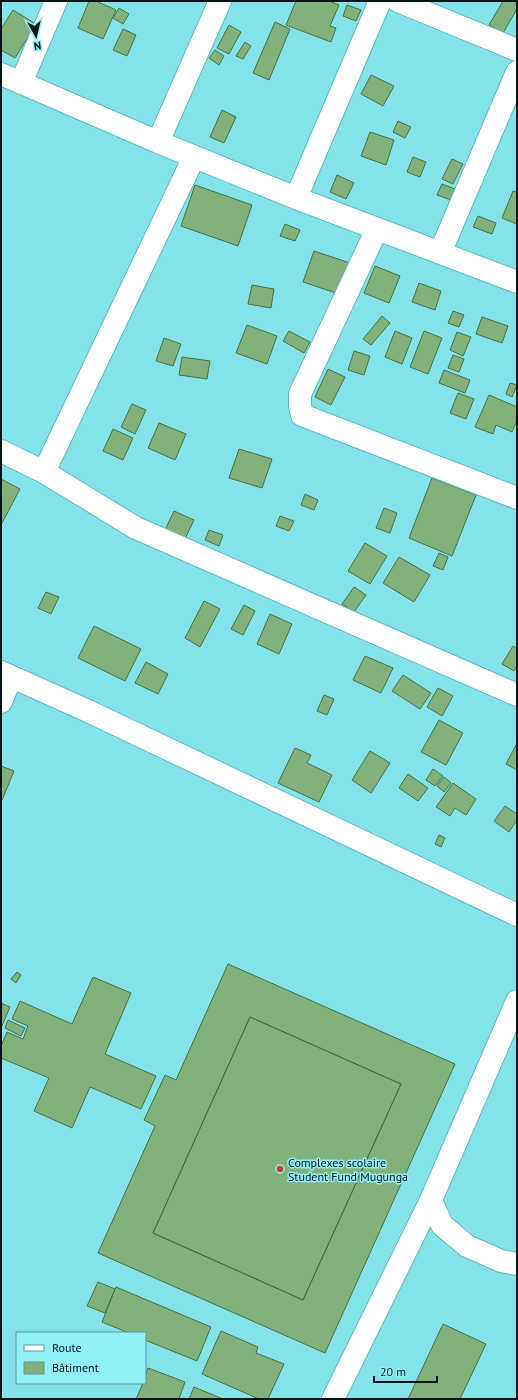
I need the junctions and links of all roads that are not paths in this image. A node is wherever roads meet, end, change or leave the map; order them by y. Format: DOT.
graph roads {
  1 [pos="56,1"];
  2 [pos="220,1"];
  3 [pos="380,1"];
  4 [pos="398,1"];
  5 [pos="517,50"];
  6 [pos="517,72"];
  7 [pos="1,74"];
  8 [pos="22,83"];
  9 [pos="158,142"];
  10 [pos="194,157"];
  11 [pos="296,198"];
  12 [pos="376,229"];
  13 [pos="440,253"];
  14 [pos="517,282"];
  15 [pos="1,451"];
  16 [pos="44,472"];
  17 [pos="517,498"];
  18 [pos="6,674"];
  19 [pos="517,694"];
  20 [pos="1,702"];
  21 [pos="517,915"];
  22 [pos="517,1002"];
  23 [pos="431,1200"];
  24 [pos="517,1264"];
  25 [pos="333,1399"];
  1 -- 8 [label="street"];
  2 -- 9 [label="street"];
  3 -- 11 [label="street"];
  4 -- 5 [label="street"];
  6 -- 13 [label="street"];
  7 -- 8 [label="street"];
  8 -- 9 [label="street"];
  9 -- 10 [label="street"];
  10 -- 11 [label="street"];
  10 -- 16 [label="street"];
  11 -- 12 [label="street"];
  12 -- 13 [label="street"];
  12 -- 17 [label="street"];
  13 -- 14 [label="street"];
  15 -- 16 [label="street"];
  16 -- 19 [label="street"];
  18 -- 20 [label="street"];
  18 -- 21 [label="street"];
  22 -- 23 [label="street"];
  23 -- 24 [label="street"];
  23 -- 25 [label="street"];
}
